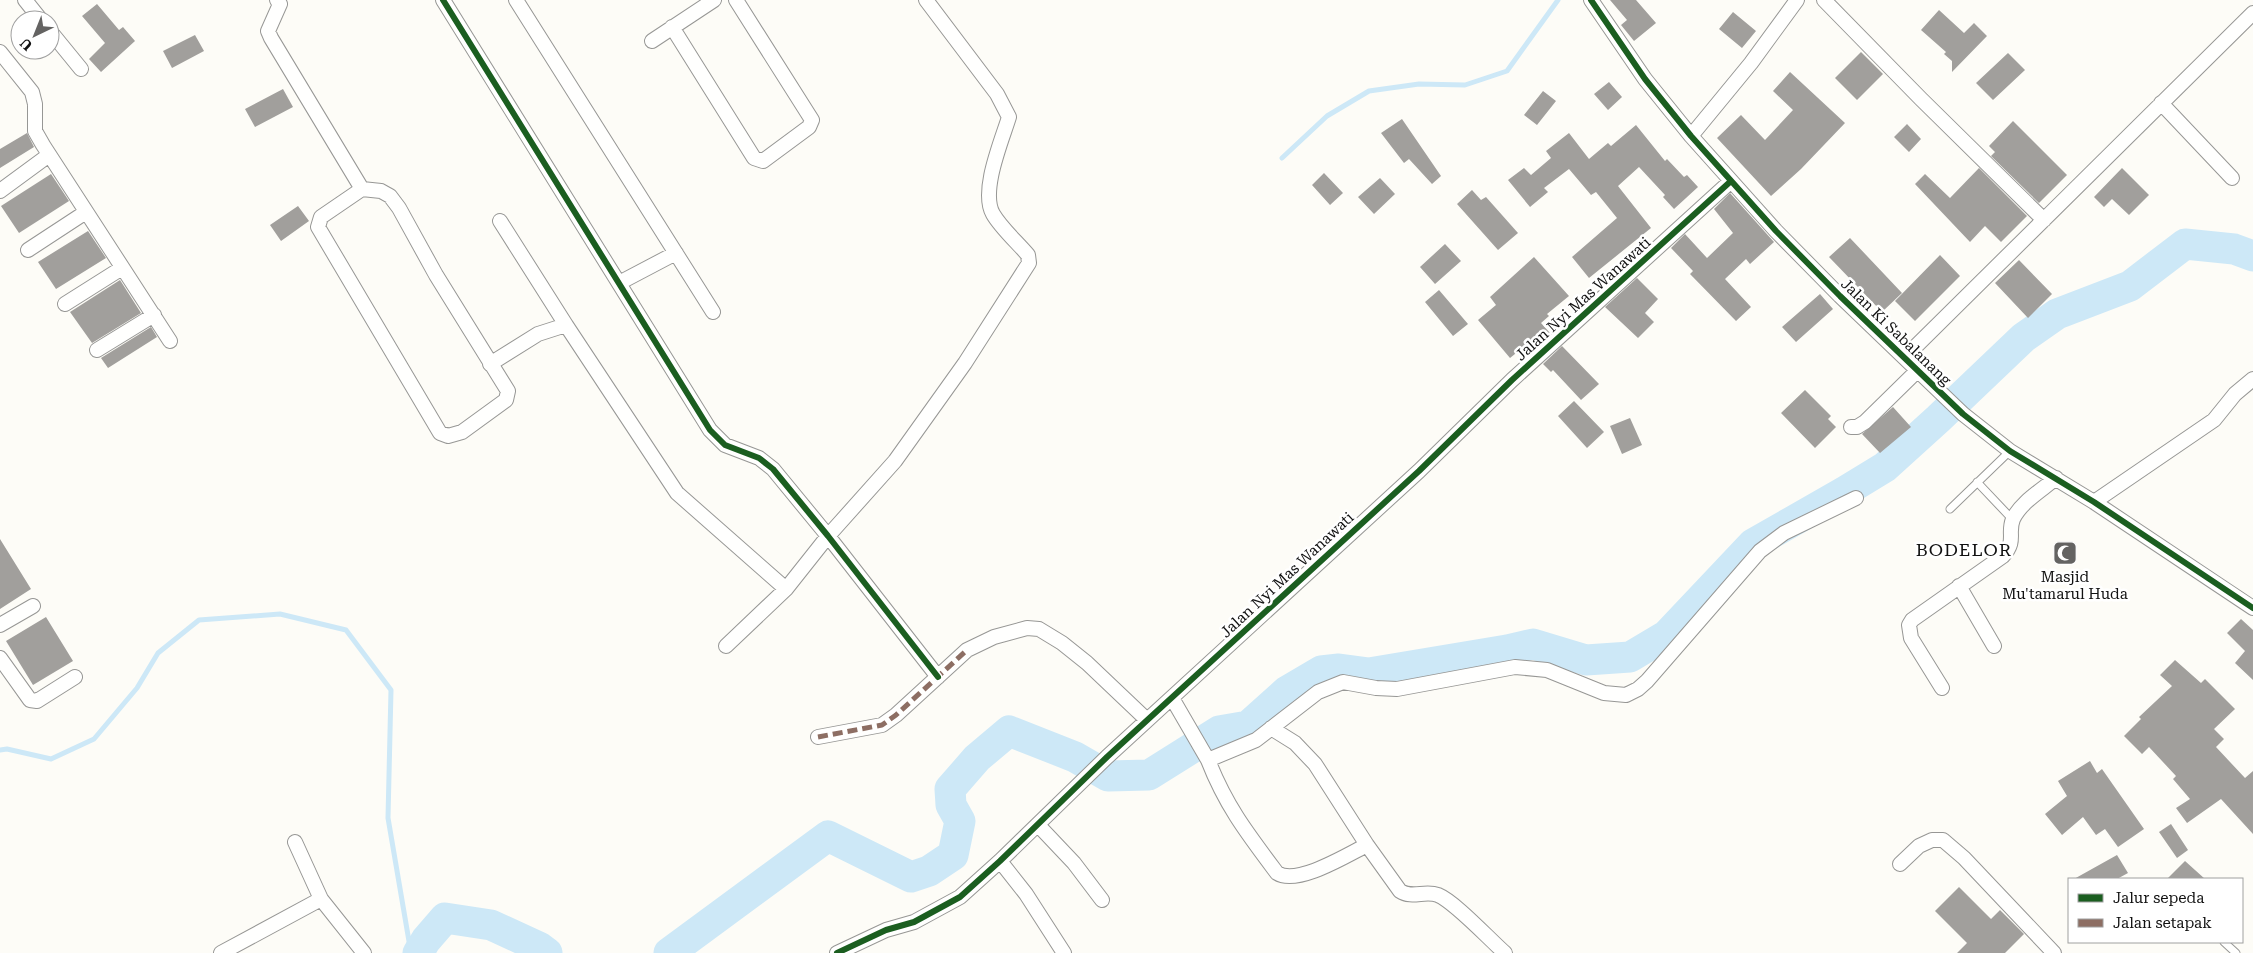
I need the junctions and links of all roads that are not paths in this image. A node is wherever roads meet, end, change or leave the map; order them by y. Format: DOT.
graph roads {
  1 [pos="25,0"];
  2 [pos="443,0"];
  3 [pos="516,0"];
  4 [pos="714,0"];
  5 [pos="736,0"];
  6 [pos="926,0"];
  7 [pos="1591,0"];
  8 [pos="1797,0"];
  9 [pos="1824,0"];
  10 [pos="281,1"];
  11 [pos="33,10"];
  12 [pos="2253,13"];
  13 [pos="672,27"];
  14 [pos="652,41"];
  15 [pos="60,43"];
  16 [pos="0,52"];
  17 [pos="81,69"];
  18 [pos="2162,103"];
  19 [pos="1691,136"];
  20 [pos="49,155"];
  21 [pos="2232,178"];
  22 [pos="1731,181"];
  23 [pos="362,189"];
  24 [pos="0,191"];
  25 [pos="86,212"];
  26 [pos="2044,220"];
  27 [pos="500,221"];
  28 [pos="28,250"];
  29 [pos="676,253"];
  30 [pos="122,268"];
  31 [pos="619,283"];
  32 [pos="65,304"];
  33 [pos="713,312"];
  34 [pos="154,315"];
  35 [pos="566,326"];
  36 [pos="170,340"];
  37 [pos="97,350"];
  38 [pos="1905,357"];
  39 [pos="490,364"];
  40 [pos="1917,371"];
  41 [pos="2253,379"];
  42 [pos="1851,427"];
  43 [pos="2010,451"];
  44 [pos="2056,478"];
  45 [pos="1977,482"];
  46 [pos="1856,498"];
  47 [pos="2094,502"];
  48 [pos="1950,509"];
  49 [pos="2013,520"];
  50 [pos="828,536"];
  51 [pos="1959,586"];
  52 [pos="786,589"];
  53 [pos="33,606"];
  54 [pos="2253,608"];
  55 [pos="0,625"];
  56 [pos="726,646"];
  57 [pos="1994,646"];
  58 [pos="0,658"];
  59 [pos="938,677"];
  60 [pos="75,678"];
  61 [pos="1942,688"];
  62 [pos="1172,698"];
  63 [pos="1146,720"];
  64 [pos="1271,728"];
  65 [pos="818,737"];
  66 [pos="1206,757"];
  67 [pos="1038,824"];
  68 [pos="295,842"];
  69 [pos="1367,845"];
  70 [pos="1000,862"];
  71 [pos="1900,864"];
  72 [pos="321,899"];
  73 [pos="1102,900"];
  74 [pos="2225,943"];
  75 [pos="221,953"];
  76 [pos="364,953"];
  77 [pos="838,953"];
  78 [pos="1064,953"];
  79 [pos="1505,953"];
  80 [pos="2054,953"];
  81 [pos="2236,953"];
  1 -- 11 [label="street"];
  2 -- 31 [label="street"];
  3 -- 29 [label="street"];
  4 -- 13 [label="street"];
  5 -- 13 [label="street"];
  6 -- 50 [label="street"];
  7 -- 19 [label="street, Jalan Ki Sabalanang"];
  8 -- 19 [label="street"];
  9 -- 26 [label="street"];
  10 -- 23 [label="street"];
  12 -- 18 [label="street"];
  13 -- 14 [label="street"];
  15 -- 17 [label="street"];
  16 -- 20 [label="street"];
  18 -- 21 [label="street"];
  18 -- 26 [label="street"];
  19 -- 22 [label="street, Jalan Ki Sabalanang"];
  20 -- 24 [label="street"];
  20 -- 25 [label="street"];
  22 -- 38 [label="street, Jalan Ki Sabalanang"];
  22 -- 62 [label="street, Jalan Nyi Mas Wanawati"];
  23 -- 39 [label="street"];
  23 -- 39 [label="street"];
  25 -- 28 [label="street"];
  25 -- 30 [label="street"];
  26 -- 38 [label="street"];
  27 -- 35 [label="street"];
  29 -- 31 [label="street"];
  29 -- 33 [label="street"];
  30 -- 32 [label="street"];
  30 -- 34 [label="street"];
  31 -- 50 [label="street"];
  34 -- 36 [label="street"];
  34 -- 37 [label="street"];
  35 -- 39 [label="street"];
  35 -- 52 [label="street"];
  38 -- 40 [label="street, Jalan Ki Sabalanang"];
  40 -- 42 [label="street"];
  40 -- 43 [label="street, Jalan Ki Sabalanang"];
  41 -- 47 [label="street"];
  43 -- 44 [label="street, Jalan Ki Sabalanang"];
  43 -- 45 [label="lane"];
  44 -- 47 [label="street, Jalan Ki Sabalanang"];
  44 -- 49 [label="street"];
  45 -- 48 [label="lane"];
  45 -- 49 [label="lane"];
  46 -- 64 [label="street"];
  47 -- 54 [label="street, Jalan Ki Sabalanang"];
  49 -- 51 [label="street"];
  50 -- 52 [label="street"];
  50 -- 59 [label="street"];
  51 -- 57 [label="street"];
  51 -- 61 [label="street"];
  52 -- 56 [label="street"];
  53 -- 55 [label="street"];
  58 -- 60 [label="street"];
  59 -- 63 [label="street"];
  59 -- 65 [label="street"];
  62 -- 63 [label="street, Jalan Nyi Mas Wanawati"];
  62 -- 66 [label="street"];
  63 -- 67 [label="street, Jalan Nyi Mas Wanawati"];
  64 -- 66 [label="street"];
  64 -- 69 [label="street"];
  66 -- 69 [label="street"];
  67 -- 70 [label="street, Jalan Nyi Mas Wanawati"];
  67 -- 73 [label="street"];
  68 -- 72 [label="street"];
  69 -- 79 [label="street"];
  70 -- 77 [label="street, Jalan Nyi Mas Wanawati"];
  70 -- 78 [label="street"];
  71 -- 80 [label="street"];
  72 -- 75 [label="street"];
  72 -- 76 [label="street"];
  74 -- 81 [label="lane"];
}
